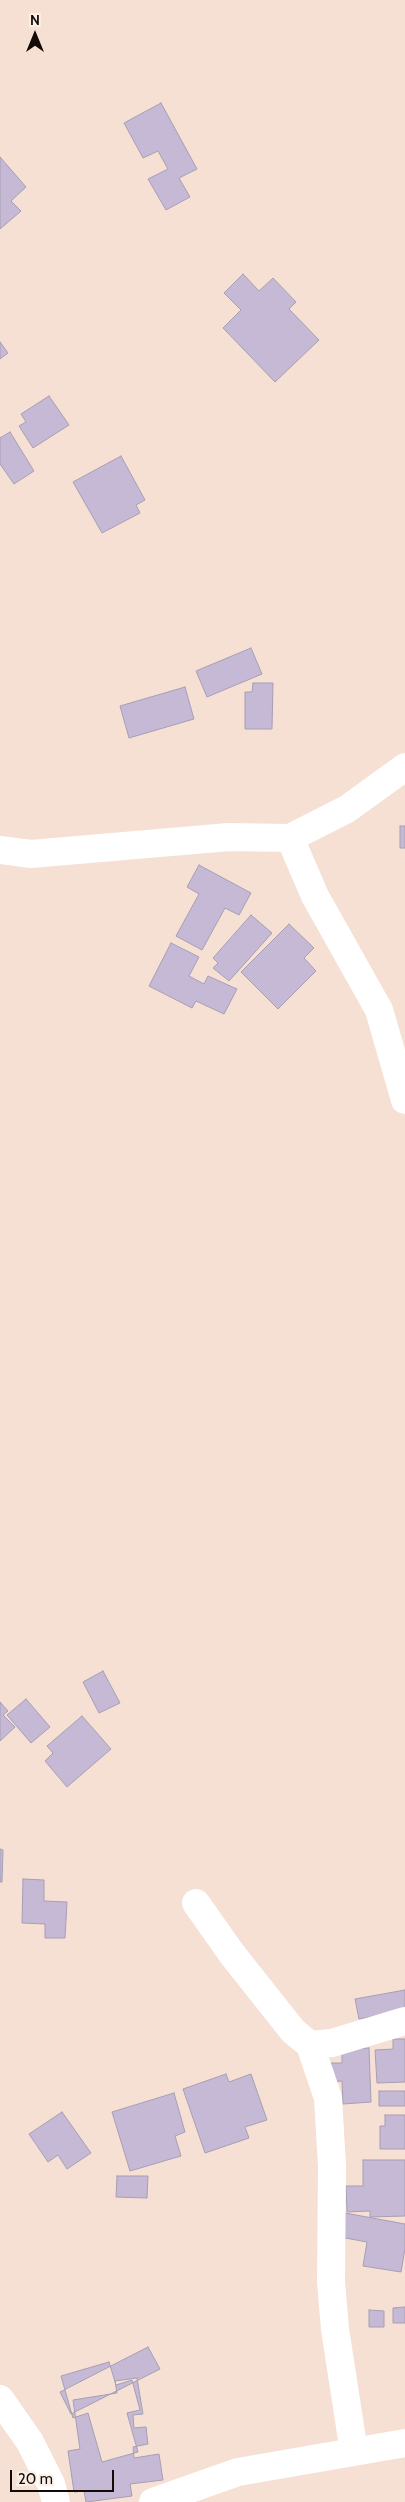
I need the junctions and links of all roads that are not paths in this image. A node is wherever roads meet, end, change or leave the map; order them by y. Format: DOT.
graph roads {
  1 [pos="405,767"];
  2 [pos="290,838"];
  3 [pos="0,850"];
  4 [pos="405,1100"];
  5 [pos="196,1903"];
  6 [pos="405,2021"];
  7 [pos="310,2045"];
  8 [pos="0,2399"];
  9 [pos="405,2443"];
  10 [pos="354,2452"];
  11 [pos="56,2502"];
  12 [pos="153,2502"];
  1 -- 2 [label="street"];
  2 -- 3 [label="street"];
  2 -- 4 [label="street"];
  5 -- 7 [label="street"];
  6 -- 7 [label="street"];
  7 -- 10 [label="street"];
  8 -- 11 [label="street"];
  9 -- 10 [label="street"];
  10 -- 12 [label="street"];
}
